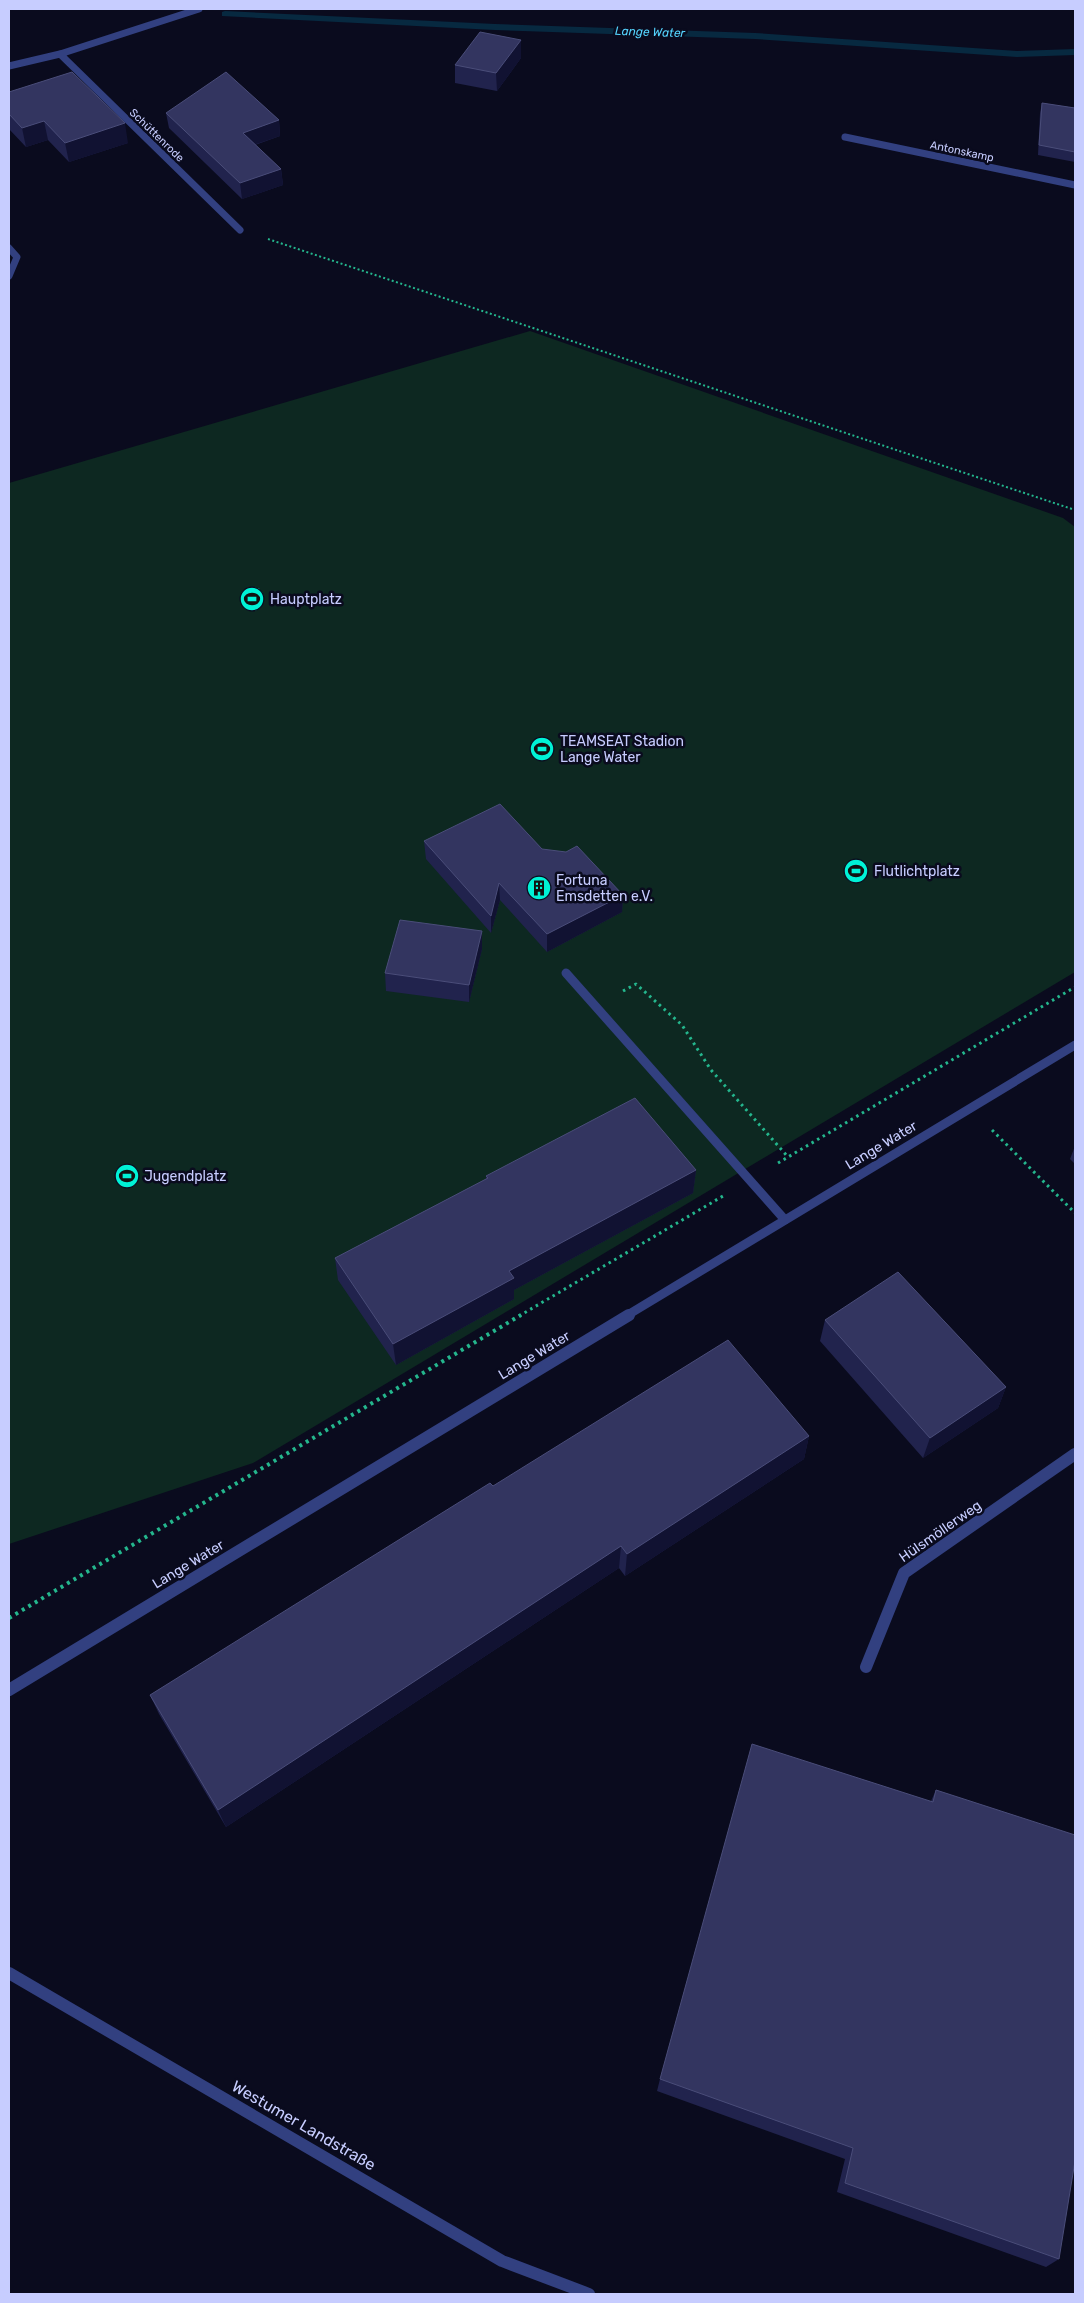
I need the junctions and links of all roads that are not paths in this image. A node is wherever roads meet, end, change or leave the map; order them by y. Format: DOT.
graph roads {
  1 [pos="199,9"];
  2 [pos="60,54"];
  3 [pos="9,66"];
  4 [pos="845,137"];
  5 [pos="1075,185"];
  6 [pos="240,230"];
  7 [pos="9,248"];
  8 [pos="9,276"];
  9 [pos="566,973"];
  10 [pos="1075,1045"];
  11 [pos="785,1220"];
  12 [pos="1075,1454"];
  13 [pos="866,1667"];
  14 [pos="9,1690"];
  15 [pos="9,1973"];
  16 [pos="589,2294"];
  1 -- 2 [label="street"];
  2 -- 3 [label="street"];
  2 -- 6 [label="street, Schüttenrode"];
  4 -- 5 [label="street, Antonskamp"];
  7 -- 8 [label="street"];
  9 -- 11 [label="street"];
  10 -- 11 [label="street, Lange Water"];
  11 -- 14 [label="street, Lange Water"];
  12 -- 13 [label="street, Hülsmöllerweg"];
  15 -- 16 [label="street, Westumer Landstraße"];
}
